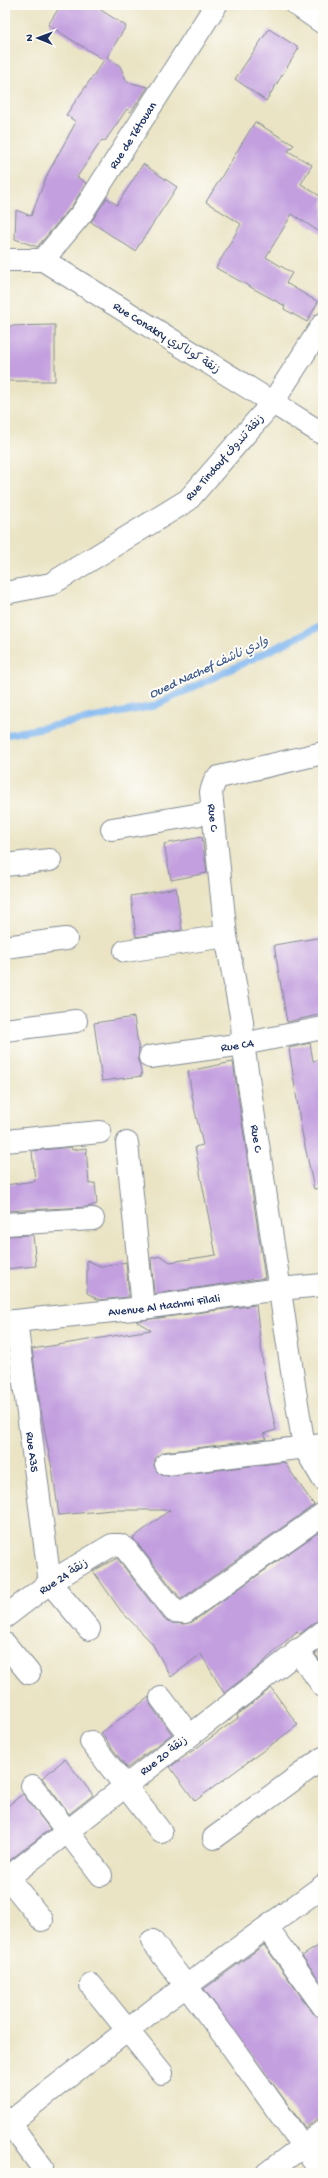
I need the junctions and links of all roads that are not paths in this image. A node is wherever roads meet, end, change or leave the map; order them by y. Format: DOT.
graph roads {
  1 [pos="216,5"];
  2 [pos="297,5"];
  3 [pos="323,23"];
  4 [pos="5,260"];
  5 [pos="43,260"];
  6 [pos="323,324"];
  7 [pos="273,402"];
  8 [pos="323,434"];
  9 [pos="5,593"];
  10 [pos="323,753"];
  11 [pos="212,802"];
  12 [pos="112,829"];
  13 [pos="50,860"];
  14 [pos="5,865"];
  15 [pos="226,936"];
  16 [pos="66,939"];
  17 [pos="5,947"];
  18 [pos="125,951"];
  19 [pos="76,1021"];
  20 [pos="323,1028"];
  21 [pos="5,1030"];
  22 [pos="244,1044"];
  23 [pos="150,1057"];
  24 [pos="100,1132"];
  25 [pos="5,1141"];
  26 [pos="127,1143"];
  27 [pos="93,1219"];
  28 [pos="5,1224"];
  29 [pos="323,1285"];
  30 [pos="279,1289"];
  31 [pos="142,1308"];
  32 [pos="11,1322"];
  33 [pos="313,1446"];
  34 [pos="166,1464"];
  35 [pos="323,1479"];
  36 [pos="323,1514"];
  37 [pos="50,1583"];
  38 [pos="5,1617"];
  39 [pos="89,1629"];
  40 [pos="323,1632"];
  41 [pos="5,1644"];
  42 [pos="297,1650"];
  43 [pos="29,1673"];
  44 [pos="323,1686"];
  45 [pos="161,1698"];
  46 [pos="189,1735"];
  47 [pos="91,1742"];
  48 [pos="323,1758"];
  49 [pos="32,1786"];
  50 [pos="125,1786"];
  51 [pos="67,1831"];
  52 [pos="161,1832"];
  53 [pos="214,1838"];
  54 [pos="101,1875"];
  55 [pos="6,1879"];
  56 [pos="323,1886"];
  57 [pos="42,1920"];
  58 [pos="266,1928"];
  59 [pos="152,1941"];
  60 [pos="91,1986"];
  61 [pos="186,1986"];
  62 [pos="323,2006"];
  63 [pos="127,2030"];
  64 [pos="162,2073"];
  65 [pos="6,2122"];
  66 [pos="323,2131"];
  67 [pos="302,2146"];
  68 [pos="42,2168"];
  69 [pos="267,2173"];
  70 [pos="322,2173"];
  1 -- 5 [label="street, Rue de Tétouan"];
  2 -- 3 [label="street"];
  4 -- 5 [label="street"];
  5 -- 7 [label="street, Rue Conakry زنقة كوناكري"];
  6 -- 7 [label="street, Rue Tindouf زنقة تندوف"];
  7 -- 8 [label="street, Rue Conakry زنقة كوناكري"];
  7 -- 9 [label="street, Rue Tindouf زنقة تندوف"];
  10 -- 11 [label="street"];
  11 -- 12 [label="street"];
  11 -- 15 [label="street, Rue C"];
  13 -- 14 [label="street"];
  15 -- 18 [label="street"];
  15 -- 22 [label="street, Rue C"];
  16 -- 17 [label="street"];
  19 -- 21 [label="street"];
  20 -- 22 [label="street, Rue C4"];
  22 -- 23 [label="street, Rue C4"];
  22 -- 30 [label="street, Rue C"];
  24 -- 25 [label="street"];
  26 -- 31 [label="street"];
  27 -- 28 [label="street"];
  29 -- 30 [label="street, Avenue Al Hachmi Filali"];
  30 -- 31 [label="street, Avenue Al Hachmi Filali"];
  30 -- 33 [label="street, Rue C"];
  31 -- 32 [label="street, Avenue Al Hachmi Filali"];
  32 -- 37 [label="street, Rue A35"];
  33 -- 34 [label="street"];
  33 -- 35 [label="street, Rue C"];
  36 -- 37 [label="street, Rue 24 زنقة"];
  37 -- 38 [label="street, Rue 24 زنقة"];
  37 -- 39 [label="street"];
  40 -- 42 [label="street, Rue 20 زنقة"];
  41 -- 43 [label="street"];
  42 -- 44 [label="street"];
  42 -- 46 [label="street, Rue 20 زنقة"];
  45 -- 46 [label="street"];
  46 -- 50 [label="street, Rue 20 زنقة"];
  47 -- 50 [label="street"];
  48 -- 53 [label="street"];
  49 -- 51 [label="street"];
  50 -- 51 [label="street, Rue 20 زنقة"];
  50 -- 52 [label="street"];
  51 -- 54 [label="street"];
  51 -- 55 [label="street, Rue 20 زنقة"];
  55 -- 57 [label="street"];
  56 -- 58 [label="street"];
  58 -- 61 [label="street"];
  58 -- 62 [label="street"];
  59 -- 61 [label="street"];
  60 -- 63 [label="street"];
  61 -- 63 [label="street"];
  61 -- 67 [label="street"];
  63 -- 64 [label="street"];
  63 -- 65 [label="street"];
  65 -- 68 [label="street"];
  66 -- 67 [label="street"];
  67 -- 69 [label="street"];
  67 -- 70 [label="street"];
}
